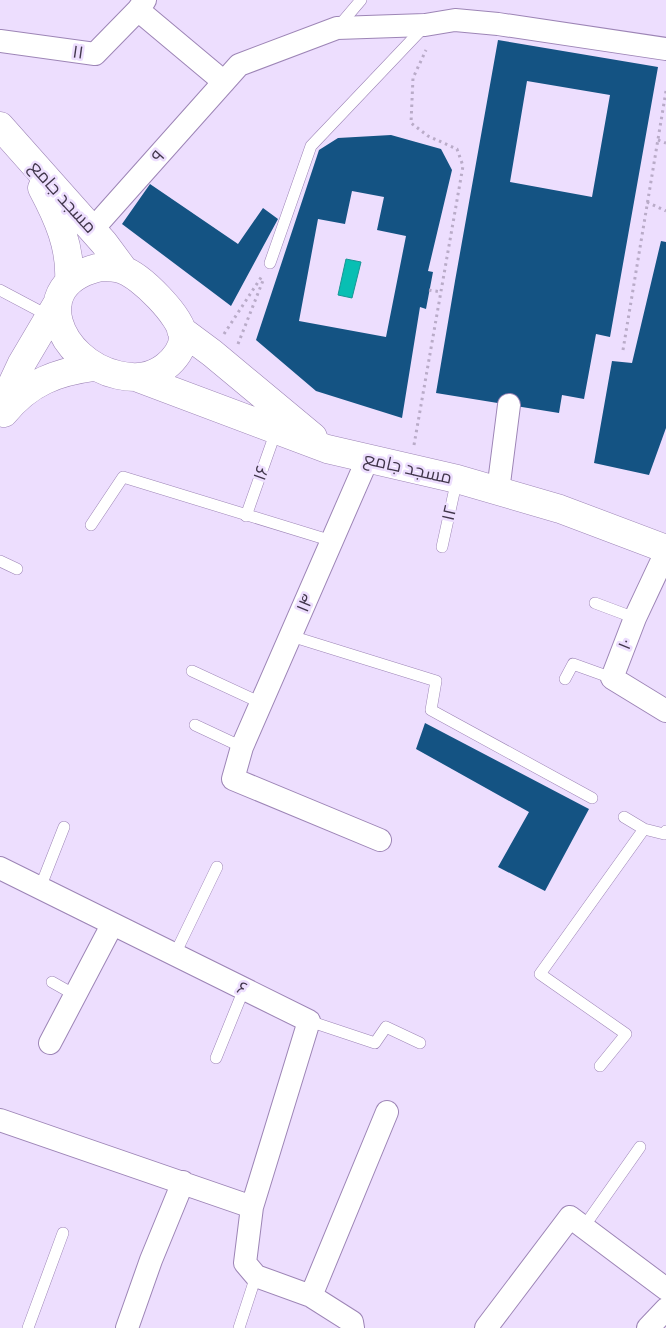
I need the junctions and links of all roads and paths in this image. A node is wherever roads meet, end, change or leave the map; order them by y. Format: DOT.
graph roads {
  1 [pos="361,0"];
  2 [pos="141,5"];
  3 [pos="432,24"];
  4 [pos="337,28"];
  5 [pos="0,42"];
  6 [pos="666,50"];
  7 [pos="224,82"];
  8 [pos="666,91"];
  9 [pos="9,136"];
  10 [pos="658,140"];
  11 [pos="666,143"];
  12 [pos="647,202"];
  13 [pos="666,210"];
  14 [pos="92,230"];
  15 [pos="270,263"];
  16 [pos="124,270"];
  17 [pos="0,290"];
  18 [pos="429,290"];
  19 [pos="441,292"];
  20 [pos="59,300"];
  21 [pos="181,330"];
  22 [pos="623,350"];
  23 [pos="220,360"];
  24 [pos="94,367"];
  25 [pos="138,378"];
  26 [pos="509,405"];
  27 [pos="0,410"];
  28 [pos="0,418"];
  29 [pos="276,431"];
  30 [pos="327,449"];
  31 [pos="368,458"];
  32 [pos="410,468"];
  33 [pos="457,479"];
  34 [pos="498,491"];
  35 [pos="246,516"];
  36 [pos="91,524"];
  37 [pos="332,541"];
  38 [pos="442,547"];
  39 [pos="666,549"];
  40 [pos="666,552"];
  41 [pos="0,561"];
  42 [pos="17,569"];
  43 [pos="595,602"];
  44 [pos="635,618"];
  45 [pos="291,636"];
  46 [pos="192,671"];
  47 [pos="612,678"];
  48 [pos="565,679"];
  49 [pos="261,703"];
  50 [pos="666,711"];
  51 [pos="195,725"];
  52 [pos="242,747"];
  53 [pos="592,798"];
  54 [pos="624,817"];
  55 [pos="64,827"];
  56 [pos="644,829"];
  57 [pos="665,834"];
  58 [pos="380,840"];
  59 [pos="0,868"];
  60 [pos="217,868"];
  61 [pos="40,888"];
  62 [pos="112,925"];
  63 [pos="175,954"];
  64 [pos="52,982"];
  65 [pos="244,989"];
  66 [pos="75,995"];
  67 [pos="309,1022"];
  68 [pos="50,1042"];
  69 [pos="420,1043"];
  70 [pos="216,1058"];
  71 [pos="600,1066"];
  72 [pos="387,1112"];
  73 [pos="0,1120"];
  74 [pos="640,1147"];
  75 [pos="183,1182"];
  76 [pos="252,1207"];
  77 [pos="583,1228"];
  78 [pos="63,1233"];
  79 [pos="256,1276"];
  80 [pos="666,1289"];
  81 [pos="311,1296"];
  82 [pos="666,1309"];
  83 [pos="28,1328"];
  84 [pos="127,1328"];
  85 [pos="239,1328"];
  86 [pos="353,1328"];
  87 [pos="486,1328"];
  88 [pos="648,1328"];
  1 -- 4 [label="lane"];
  2 -- 5 [label="street, ۱۱"];
  2 -- 7 [label="street"];
  3 -- 4 [label="street, ۹"];
  3 -- 6 [label="street, ۹"];
  3 -- 15 [label="lane"];
  3 -- 19 [label="path"];
  4 -- 7 [label="street, ۹"];
  7 -- 14 [label="street, ۹"];
  8 -- 10 [label="path"];
  9 -- 14 [label="main road, مسجد جامع"];
  9 -- 20 [label="main road"];
  10 -- 11 [label="path"];
  10 -- 12 [label="path"];
  12 -- 13 [label="path"];
  12 -- 22 [label="path"];
  14 -- 16 [label="main road, مسجد جامع"];
  15 -- 23 [label="path"];
  15 -- 23 [label="path"];
  16 -- 20 [label="main road"];
  16 -- 21 [label="main road"];
  17 -- 20 [label="lane"];
  18 -- 19 [label="path"];
  19 -- 32 [label="path"];
  20 -- 24 [label="main road"];
  20 -- 27 [label="main road"];
  21 -- 23 [label="main road, مسجد جامع"];
  21 -- 25 [label="main road"];
  23 -- 30 [label="main road, مسجد جامع"];
  24 -- 25 [label="main road"];
  24 -- 28 [label="main road"];
  25 -- 29 [label="main road"];
  26 -- 34 [label="street"];
  29 -- 30 [label="main road"];
  29 -- 35 [label="lane, ۱۶"];
  30 -- 31 [label="main road, مسجد جامع"];
  31 -- 32 [label="main road, مسجد جامع"];
  31 -- 37 [label="street, ۱۴"];
  32 -- 33 [label="main road, مسجد جامع"];
  33 -- 34 [label="main road, مسجد جامع"];
  33 -- 38 [label="lane, ۱۲"];
  34 -- 39 [label="main road, مسجد جامع"];
  35 -- 36 [label="lane"];
  35 -- 37 [label="lane"];
  37 -- 45 [label="street, ۱۴"];
  40 -- 44 [label="street, ۱۰"];
  41 -- 42 [label="lane"];
  43 -- 44 [label="lane"];
  44 -- 47 [label="street, ۱۰"];
  45 -- 49 [label="street, ۱۴"];
  45 -- 53 [label="lane"];
  46 -- 49 [label="lane"];
  47 -- 48 [label="lane"];
  47 -- 50 [label="street"];
  49 -- 52 [label="street, ۱۴"];
  51 -- 52 [label="lane"];
  52 -- 58 [label="street, ۱۴"];
  54 -- 56 [label="lane"];
  55 -- 61 [label="lane"];
  56 -- 57 [label="lane"];
  56 -- 71 [label="lane"];
  59 -- 61 [label="street, ۶"];
  60 -- 63 [label="lane"];
  61 -- 62 [label="street, ۶"];
  62 -- 63 [label="street, ۶"];
  62 -- 66 [label="street"];
  63 -- 65 [label="street, ۶"];
  64 -- 66 [label="lane"];
  65 -- 67 [label="street, ۶"];
  65 -- 70 [label="lane"];
  66 -- 68 [label="street"];
  67 -- 69 [label="lane"];
  67 -- 76 [label="street"];
  72 -- 81 [label="street"];
  73 -- 75 [label="street"];
  74 -- 77 [label="lane"];
  75 -- 76 [label="street"];
  75 -- 84 [label="street"];
  76 -- 79 [label="street"];
  77 -- 80 [label="street"];
  77 -- 87 [label="street"];
  78 -- 83 [label="lane"];
  79 -- 81 [label="street"];
  79 -- 85 [label="lane"];
  81 -- 86 [label="street"];
  82 -- 88 [label="street"];
}
